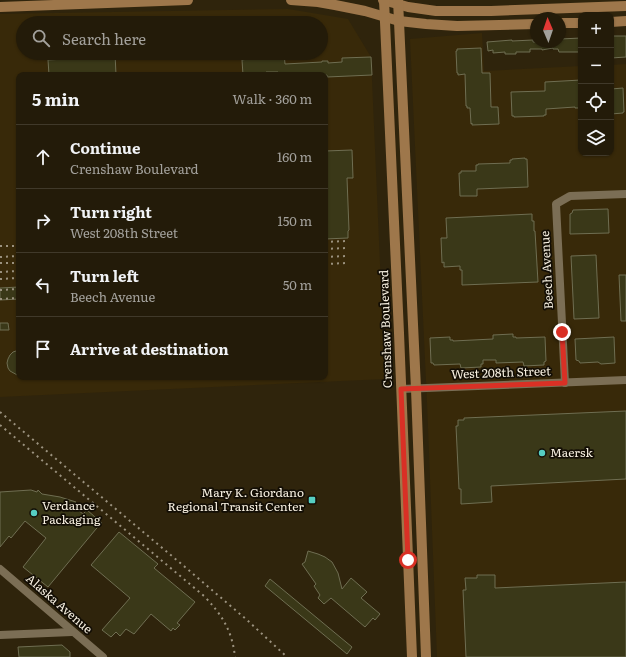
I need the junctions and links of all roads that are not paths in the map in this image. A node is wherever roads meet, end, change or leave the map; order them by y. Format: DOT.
graph roads {
  1 [pos="188,0"];
  2 [pos="291,0"];
  3 [pos="383,0"];
  4 [pos="120,1"];
  5 [pos="398,2"];
  6 [pos="626,6"];
  7 [pos="0,7"];
  8 [pos="384,16"];
  9 [pos="399,21"];
  10 [pos="626,21"];
  11 [pos="578,22"];
  12 [pos="614,22"];
  13 [pos="566,23"];
  14 [pos="530,24"];
  15 [pos="626,194"];
  16 [pos="626,380"];
  17 [pos="565,383"];
  18 [pos="401,389"];
  19 [pos="416,389"];
  20 [pos="0,569"];
  21 [pos="72,632"];
  22 [pos="0,635"];
  23 [pos="103,657"];
  24 [pos="412,657"];
  25 [pos="426,657"];
  1 -- 4 [label="main road"];
  2 -- 8 [label="main road"];
  3 -- 5 [label="main road"];
  3 -- 8 [label="main road, Crenshaw Boulevard"];
  4 -- 7 [label="main road"];
  5 -- 6 [label="main road"];
  5 -- 9 [label="main road"];
  8 -- 9 [label="main road"];
  8 -- 18 [label="main road, Crenshaw Boulevard"];
  9 -- 14 [label="main road"];
  9 -- 19 [label="main road"];
  10 -- 12 [label="main road"];
  11 -- 13 [label="main road"];
  15 -- 17 [label="street, Beech Avenue"];
  16 -- 17 [label="street, West 208th Street"];
  17 -- 19 [label="street, West 208th Street"];
  18 -- 19 [label="street, West 208th Street"];
  18 -- 24 [label="main road, Crenshaw Boulevard"];
  19 -- 25 [label="main road"];
  20 -- 21 [label="street, Alaska Avenue"];
  21 -- 22 [label="street"];
  21 -- 23 [label="street, Alaska Avenue"];
}
